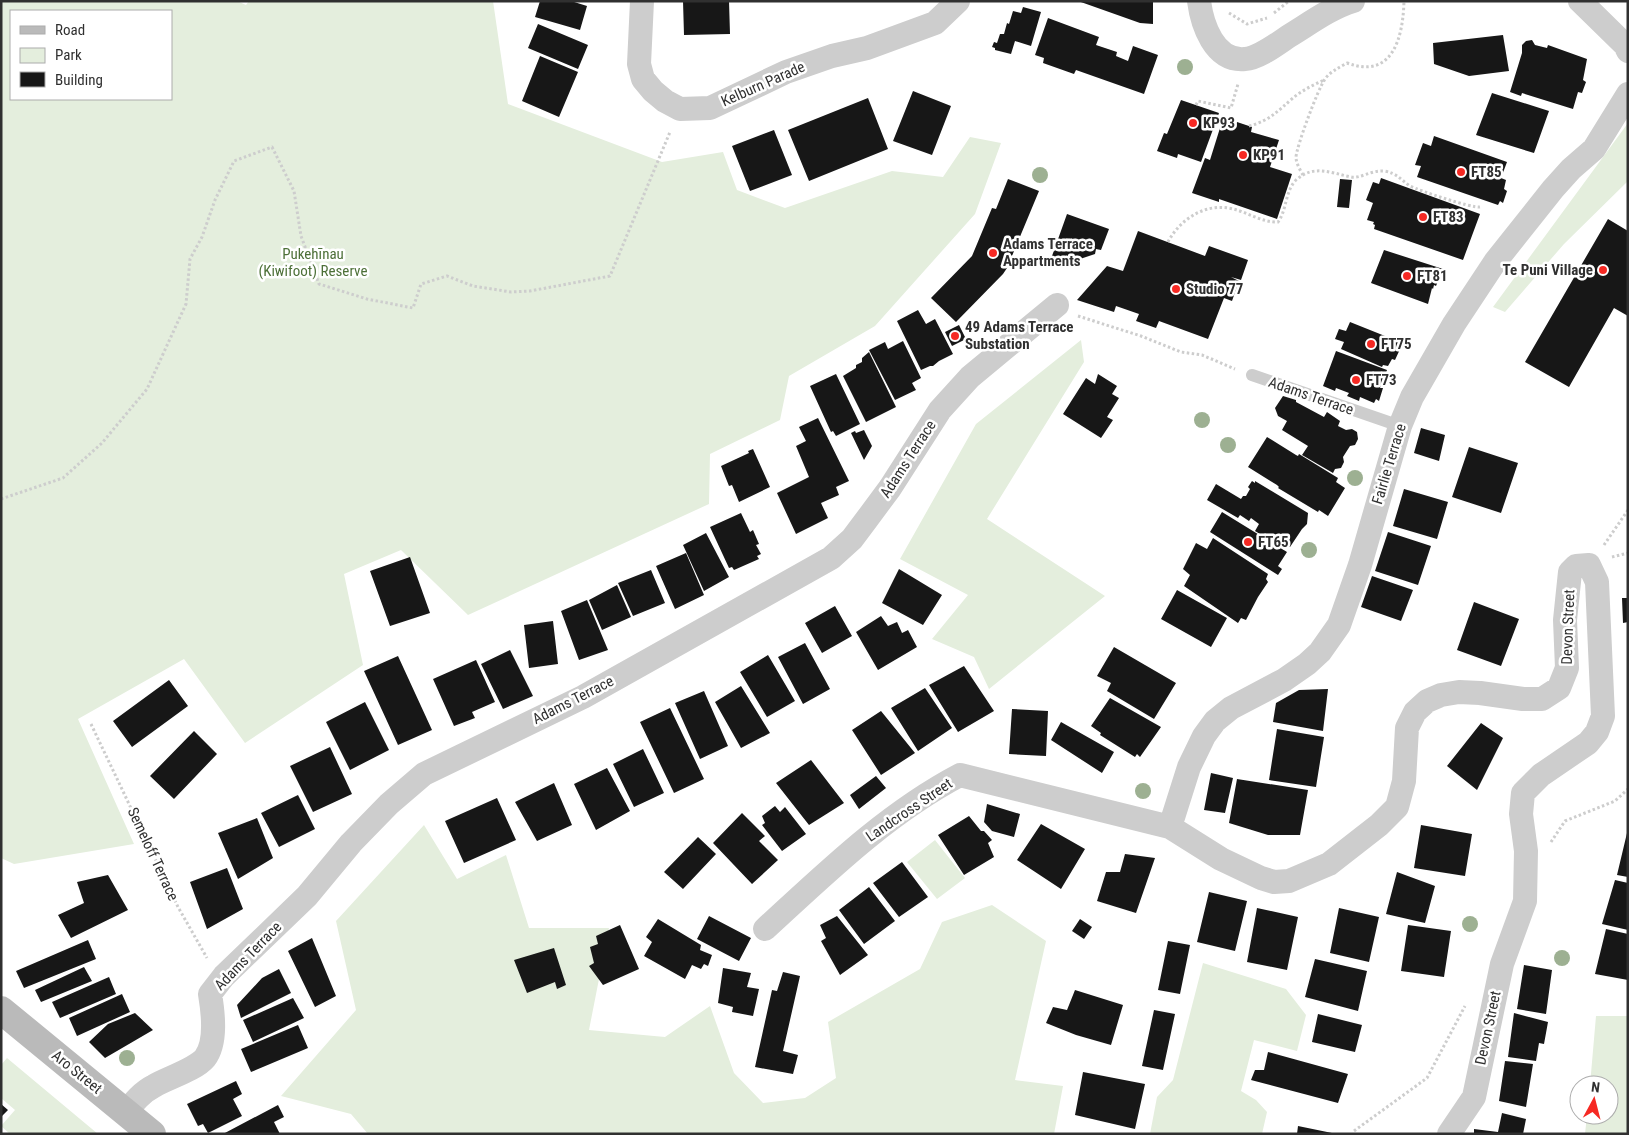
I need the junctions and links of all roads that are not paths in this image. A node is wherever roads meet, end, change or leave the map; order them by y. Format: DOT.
graph roads {
  1 [pos="642,1"];
  2 [pos="958,1"];
  3 [pos="1199,1"];
  4 [pos="1353,1"];
  5 [pos="1580,1"];
  6 [pos="1628,51"];
  7 [pos="1628,94"];
  8 [pos="1056,305"];
  9 [pos="1252,376"];
  10 [pos="1400,426"];
  11 [pos="1170,827"];
  12 [pos="765,929"];
  13 [pos="1,1010"];
  14 [pos="126,1112"];
  15 [pos="152,1134"];
  16 [pos="1449,1134"];
  1 -- 2 [label="street, Kelburn Parade"];
  3 -- 4 [label="street"];
  5 -- 6 [label="street"];
  7 -- 10 [label="street, Fairlie Terrace"];
  8 -- 14 [label="street, Adams Terrace"];
  9 -- 10 [label="lane, Adams Terrace"];
  10 -- 11 [label="street, Fairlie Terrace"];
  11 -- 12 [label="street, Landcross Street"];
  11 -- 16 [label="street, Devon Street"];
  13 -- 14 [label="main road, Aro Street"];
  14 -- 15 [label="main road, Aro Street"];
}
